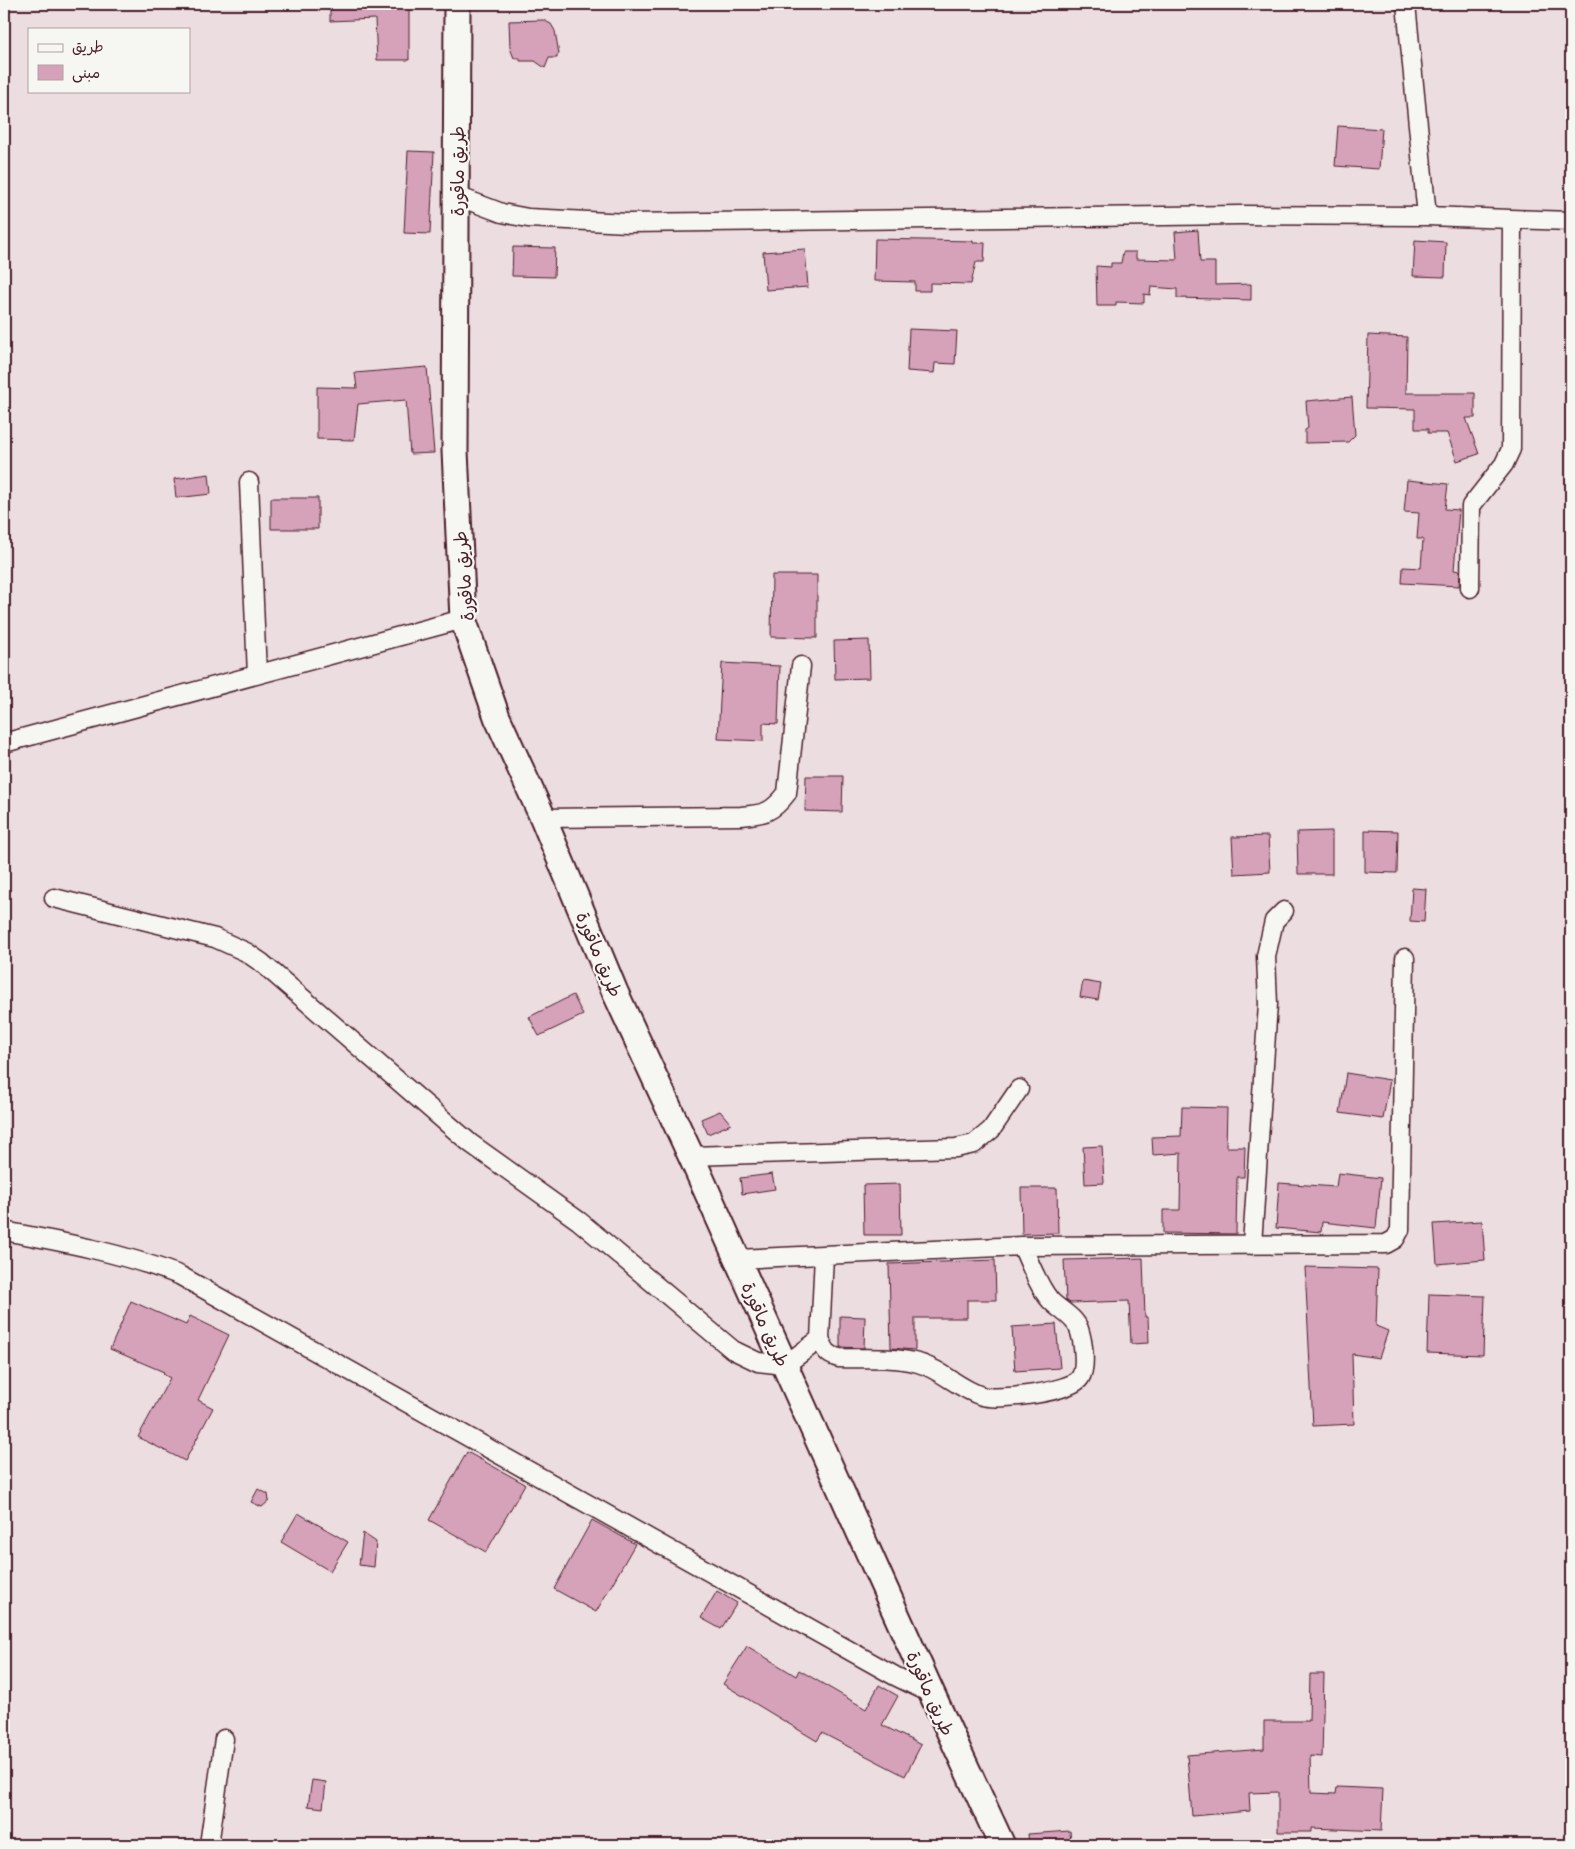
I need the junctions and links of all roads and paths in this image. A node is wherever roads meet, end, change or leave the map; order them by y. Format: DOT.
graph roads {
  1 [pos="457,4"];
  2 [pos="1406,4"];
  3 [pos="457,196"];
  4 [pos="1427,216"];
  5 [pos="1512,220"];
  6 [pos="1571,221"];
  7 [pos="249,482"];
  8 [pos="1470,588"];
  9 [pos="463,619"];
  10 [pos="801,666"];
  11 [pos="257,675"];
  12 [pos="4,743"];
  13 [pos="543,818"];
  14 [pos="54,898"];
  15 [pos="1284,912"];
  16 [pos="1405,958"];
  17 [pos="1019,1089"];
  18 [pos="691,1156"];
  19 [pos="4,1231"];
  20 [pos="1252,1245"];
  21 [pos="1022,1246"];
  22 [pos="824,1255"];
  23 [pos="736,1259"];
  24 [pos="820,1339"];
  25 [pos="785,1365"];
  26 [pos="932,1694"];
  27 [pos="224,1738"];
  28 [pos="208,1845"];
  29 [pos="1002,1845"];
  1 -- 3 [label="street, طريق ماقورة"];
  2 -- 4 [label="street"];
  3 -- 4 [label="street"];
  3 -- 9 [label="street, طريق ماقورة"];
  4 -- 5 [label="street"];
  5 -- 6 [label="street"];
  5 -- 8 [label="street"];
  7 -- 11 [label="street"];
  9 -- 11 [label="street"];
  9 -- 13 [label="street, طريق ماقورة"];
  10 -- 13 [label="street"];
  11 -- 12 [label="street"];
  13 -- 18 [label="street, طريق ماقورة"];
  14 -- 25 [label="street"];
  15 -- 20 [label="street"];
  16 -- 20 [label="street"];
  17 -- 18 [label="street"];
  18 -- 23 [label="street, طريق ماقورة"];
  19 -- 26 [label="street"];
  20 -- 21 [label="street"];
  21 -- 22 [label="street"];
  21 -- 24 [label="street"];
  22 -- 23 [label="street"];
  22 -- 24 [label="street"];
  23 -- 25 [label="street, طريق ماقورة"];
  24 -- 25 [label="street"];
  25 -- 26 [label="street, طريق ماقورة"];
  26 -- 29 [label="street, طريق ماقورة"];
  27 -- 28 [label="street"];
}
